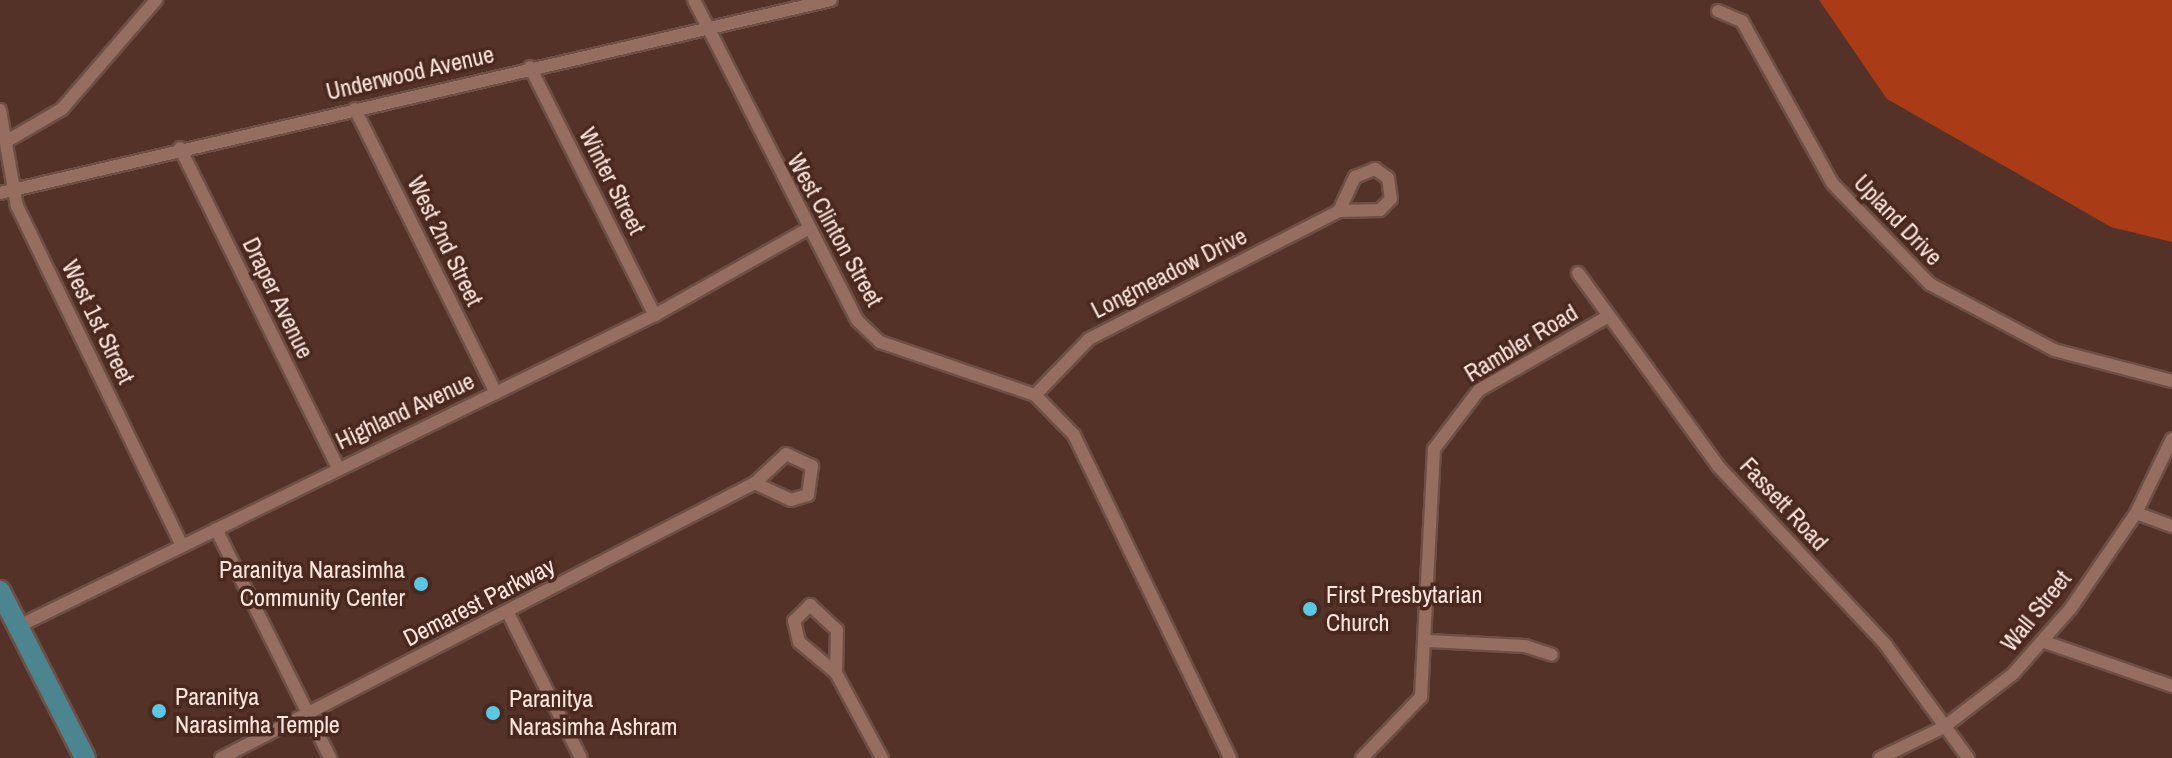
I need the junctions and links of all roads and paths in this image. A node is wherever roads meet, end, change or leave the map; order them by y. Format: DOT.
graph roads {
  1 [pos="156,0"];
  2 [pos="694,0"];
  3 [pos="831,0"];
  4 [pos="1718,11"];
  5 [pos="706,30"];
  6 [pos="530,67"];
  7 [pos="355,109"];
  8 [pos="0,110"];
  9 [pos="7,141"];
  10 [pos="180,148"];
  11 [pos="6,191"];
  12 [pos="1339,211"];
  13 [pos="806,230"];
  14 [pos="1578,273"];
  15 [pos="655,315"];
  16 [pos="1607,317"];
  17 [pos="2172,381"];
  18 [pos="496,393"];
  19 [pos="1035,395"];
  20 [pos="2172,439"];
  21 [pos="338,467"];
  22 [pos="755,483"];
  23 [pos="2136,513"];
  24 [pos="2172,526"];
  25 [pos="216,529"];
  26 [pos="182,546"];
  27 [pos="0,591"];
  28 [pos="508,613"];
  29 [pos="19,626"];
  30 [pos="1429,641"];
  31 [pos="2042,641"];
  32 [pos="1552,655"];
  33 [pos="836,673"];
  34 [pos="2172,686"];
  35 [pos="308,711"];
  36 [pos="1944,727"];
  37 [pos="85,758"];
  38 [pos="221,758"];
  39 [pos="330,758"];
  40 [pos="581,758"];
  41 [pos="882,758"];
  42 [pos="1230,758"];
  43 [pos="1362,758"];
  44 [pos="1880,758"];
  45 [pos="1968,758"];
  1 -- 9 [label="street"];
  2 -- 5 [label="street, West Clinton Street"];
  3 -- 5 [label="street, Underwood Avenue"];
  4 -- 17 [label="street, Upland Drive"];
  5 -- 6 [label="street, Underwood Avenue"];
  5 -- 13 [label="street, West Clinton Street"];
  6 -- 7 [label="street, Underwood Avenue"];
  6 -- 15 [label="street, Winter Street"];
  7 -- 10 [label="street, Underwood Avenue"];
  7 -- 18 [label="street, West 2nd Street"];
  8 -- 9 [label="street, West 1st Street"];
  9 -- 11 [label="street, West 1st Street"];
  10 -- 11 [label="street, Underwood Avenue"];
  10 -- 21 [label="street, Draper Avenue"];
  11 -- 26 [label="street, West 1st Street"];
  12 -- 12 [label="street, Longmeadow Drive"];
  12 -- 19 [label="street, Longmeadow Drive"];
  13 -- 15 [label="street, Highland Avenue"];
  13 -- 19 [label="street, West Clinton Street"];
  14 -- 16 [label="street, Fassett Road"];
  15 -- 18 [label="street, Highland Avenue"];
  16 -- 30 [label="street, Rambler Road"];
  16 -- 36 [label="street, Fassett Road"];
  18 -- 21 [label="street, Highland Avenue"];
  19 -- 42 [label="street, West Clinton Street"];
  20 -- 23 [label="street, Wall Street"];
  21 -- 25 [label="street, Highland Avenue"];
  22 -- 22 [label="street, Demarest Parkway"];
  22 -- 28 [label="street, Demarest Parkway"];
  23 -- 24 [label="street"];
  23 -- 31 [label="street, Wall Street"];
  25 -- 26 [label="street, Highland Avenue"];
  25 -- 35 [label="street"];
  26 -- 29 [label="street, Highland Avenue"];
  27 -- 29 [label="main road"];
  28 -- 35 [label="street, Demarest Parkway"];
  28 -- 40 [label="street"];
  29 -- 37 [label="main road"];
  30 -- 32 [label="street"];
  30 -- 43 [label="street, Rambler Road"];
  31 -- 34 [label="street"];
  31 -- 36 [label="street, Wall Street"];
  33 -- 33 [label="street"];
  33 -- 41 [label="street"];
  35 -- 38 [label="street, Demarest Parkway"];
  35 -- 39 [label="street"];
  36 -- 44 [label="street, Wall Street"];
  36 -- 45 [label="street, Fassett Road"];
}
